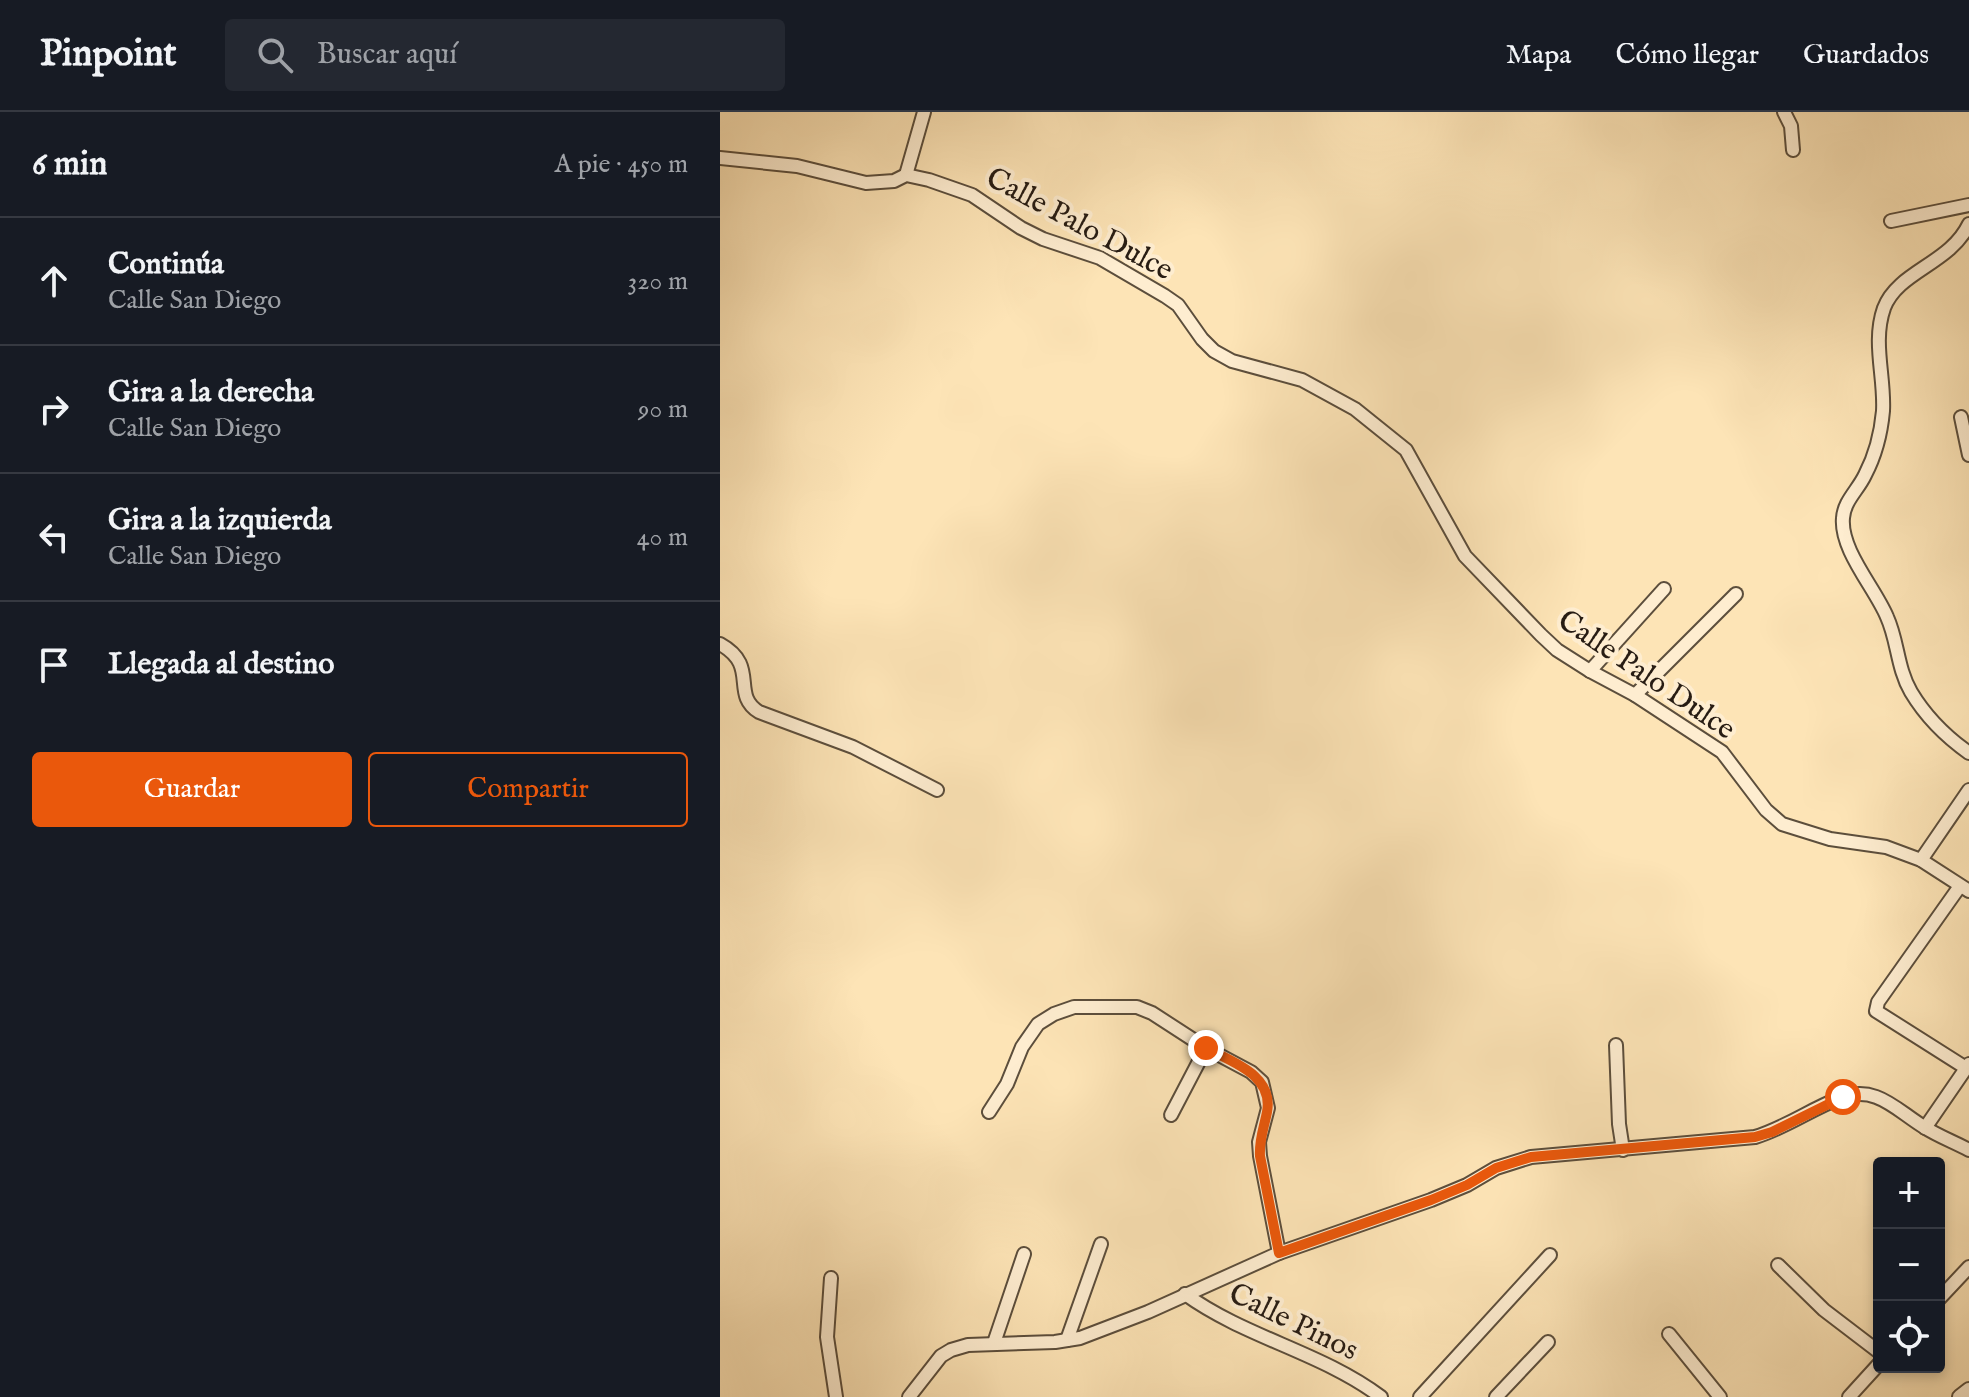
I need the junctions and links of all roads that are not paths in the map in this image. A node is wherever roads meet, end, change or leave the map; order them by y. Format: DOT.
graph roads {
  1 [pos="924,112"];
  2 [pos="1784,112"];
  3 [pos="1793,150"];
  4 [pos="720,158"];
  5 [pos="906,175"];
  6 [pos="1969,205"];
  7 [pos="1891,221"];
  8 [pos="1969,224"];
  9 [pos="1961,417"];
  10 [pos="1969,455"];
  11 [pos="1664,589"];
  12 [pos="1736,594"];
  13 [pos="720,644"];
  14 [pos="1590,671"];
  15 [pos="1635,695"];
  16 [pos="1969,753"];
  17 [pos="937,790"];
  18 [pos="1969,790"];
  19 [pos="1921,860"];
  20 [pos="1965,888"];
  21 [pos="1616,1045"];
  22 [pos="1206,1048"];
  23 [pos="1967,1066"];
  24 [pos="989,1112"];
  25 [pos="1171,1115"];
  26 [pos="1925,1128"];
  27 [pos="1623,1150"];
  28 [pos="1969,1150"];
  29 [pos="1101,1244"];
  30 [pos="1279,1253"];
  31 [pos="1024,1254"];
  32 [pos="1550,1255"];
  33 [pos="1778,1265"];
  34 [pos="1969,1267"];
  35 [pos="831,1278"];
  36 [pos="1945,1293"];
  37 [pos="1185,1294"];
  38 [pos="1669,1334"];
  39 [pos="1067,1340"];
  40 [pos="1548,1342"];
  41 [pos="994,1343"];
  42 [pos="1873,1347"];
  43 [pos="1873,1371"];
  44 [pos="1969,1390"];
  45 [pos="836,1397"];
  46 [pos="909,1397"];
  47 [pos="1381,1397"];
  48 [pos="1420,1397"];
  49 [pos="1496,1397"];
  50 [pos="1720,1397"];
  51 [pos="1849,1397"];
  52 [pos="1960,1397"];
  1 -- 5 [label="street"];
  2 -- 3 [label="street"];
  4 -- 5 [label="street, Calle Palo Dulce"];
  5 -- 14 [label="street, Calle Palo Dulce"];
  6 -- 7 [label="street"];
  8 -- 16 [label="street"];
  9 -- 10 [label="street"];
  11 -- 14 [label="street"];
  12 -- 15 [label="street"];
  13 -- 17 [label="street"];
  14 -- 15 [label="street, Calle Palo Dulce"];
  15 -- 19 [label="street, Calle Palo Dulce"];
  18 -- 19 [label="street"];
  19 -- 20 [label="street, Calle Palo Dulce"];
  20 -- 23 [label="street"];
  21 -- 27 [label="street"];
  22 -- 24 [label="street"];
  22 -- 25 [label="street"];
  22 -- 30 [label="street"];
  23 -- 26 [label="street"];
  26 -- 27 [label="street"];
  26 -- 28 [label="street"];
  27 -- 30 [label="street"];
  29 -- 39 [label="street"];
  30 -- 37 [label="street"];
  31 -- 41 [label="street"];
  32 -- 48 [label="street"];
  33 -- 42 [label="street"];
  34 -- 36 [label="street"];
  35 -- 45 [label="street"];
  37 -- 39 [label="street"];
  37 -- 47 [label="street, Calle Pinos"];
  38 -- 50 [label="street"];
  39 -- 41 [label="street"];
  40 -- 49 [label="street"];
  41 -- 46 [label="street"];
  43 -- 51 [label="street"];
  44 -- 52 [label="street"];
}
